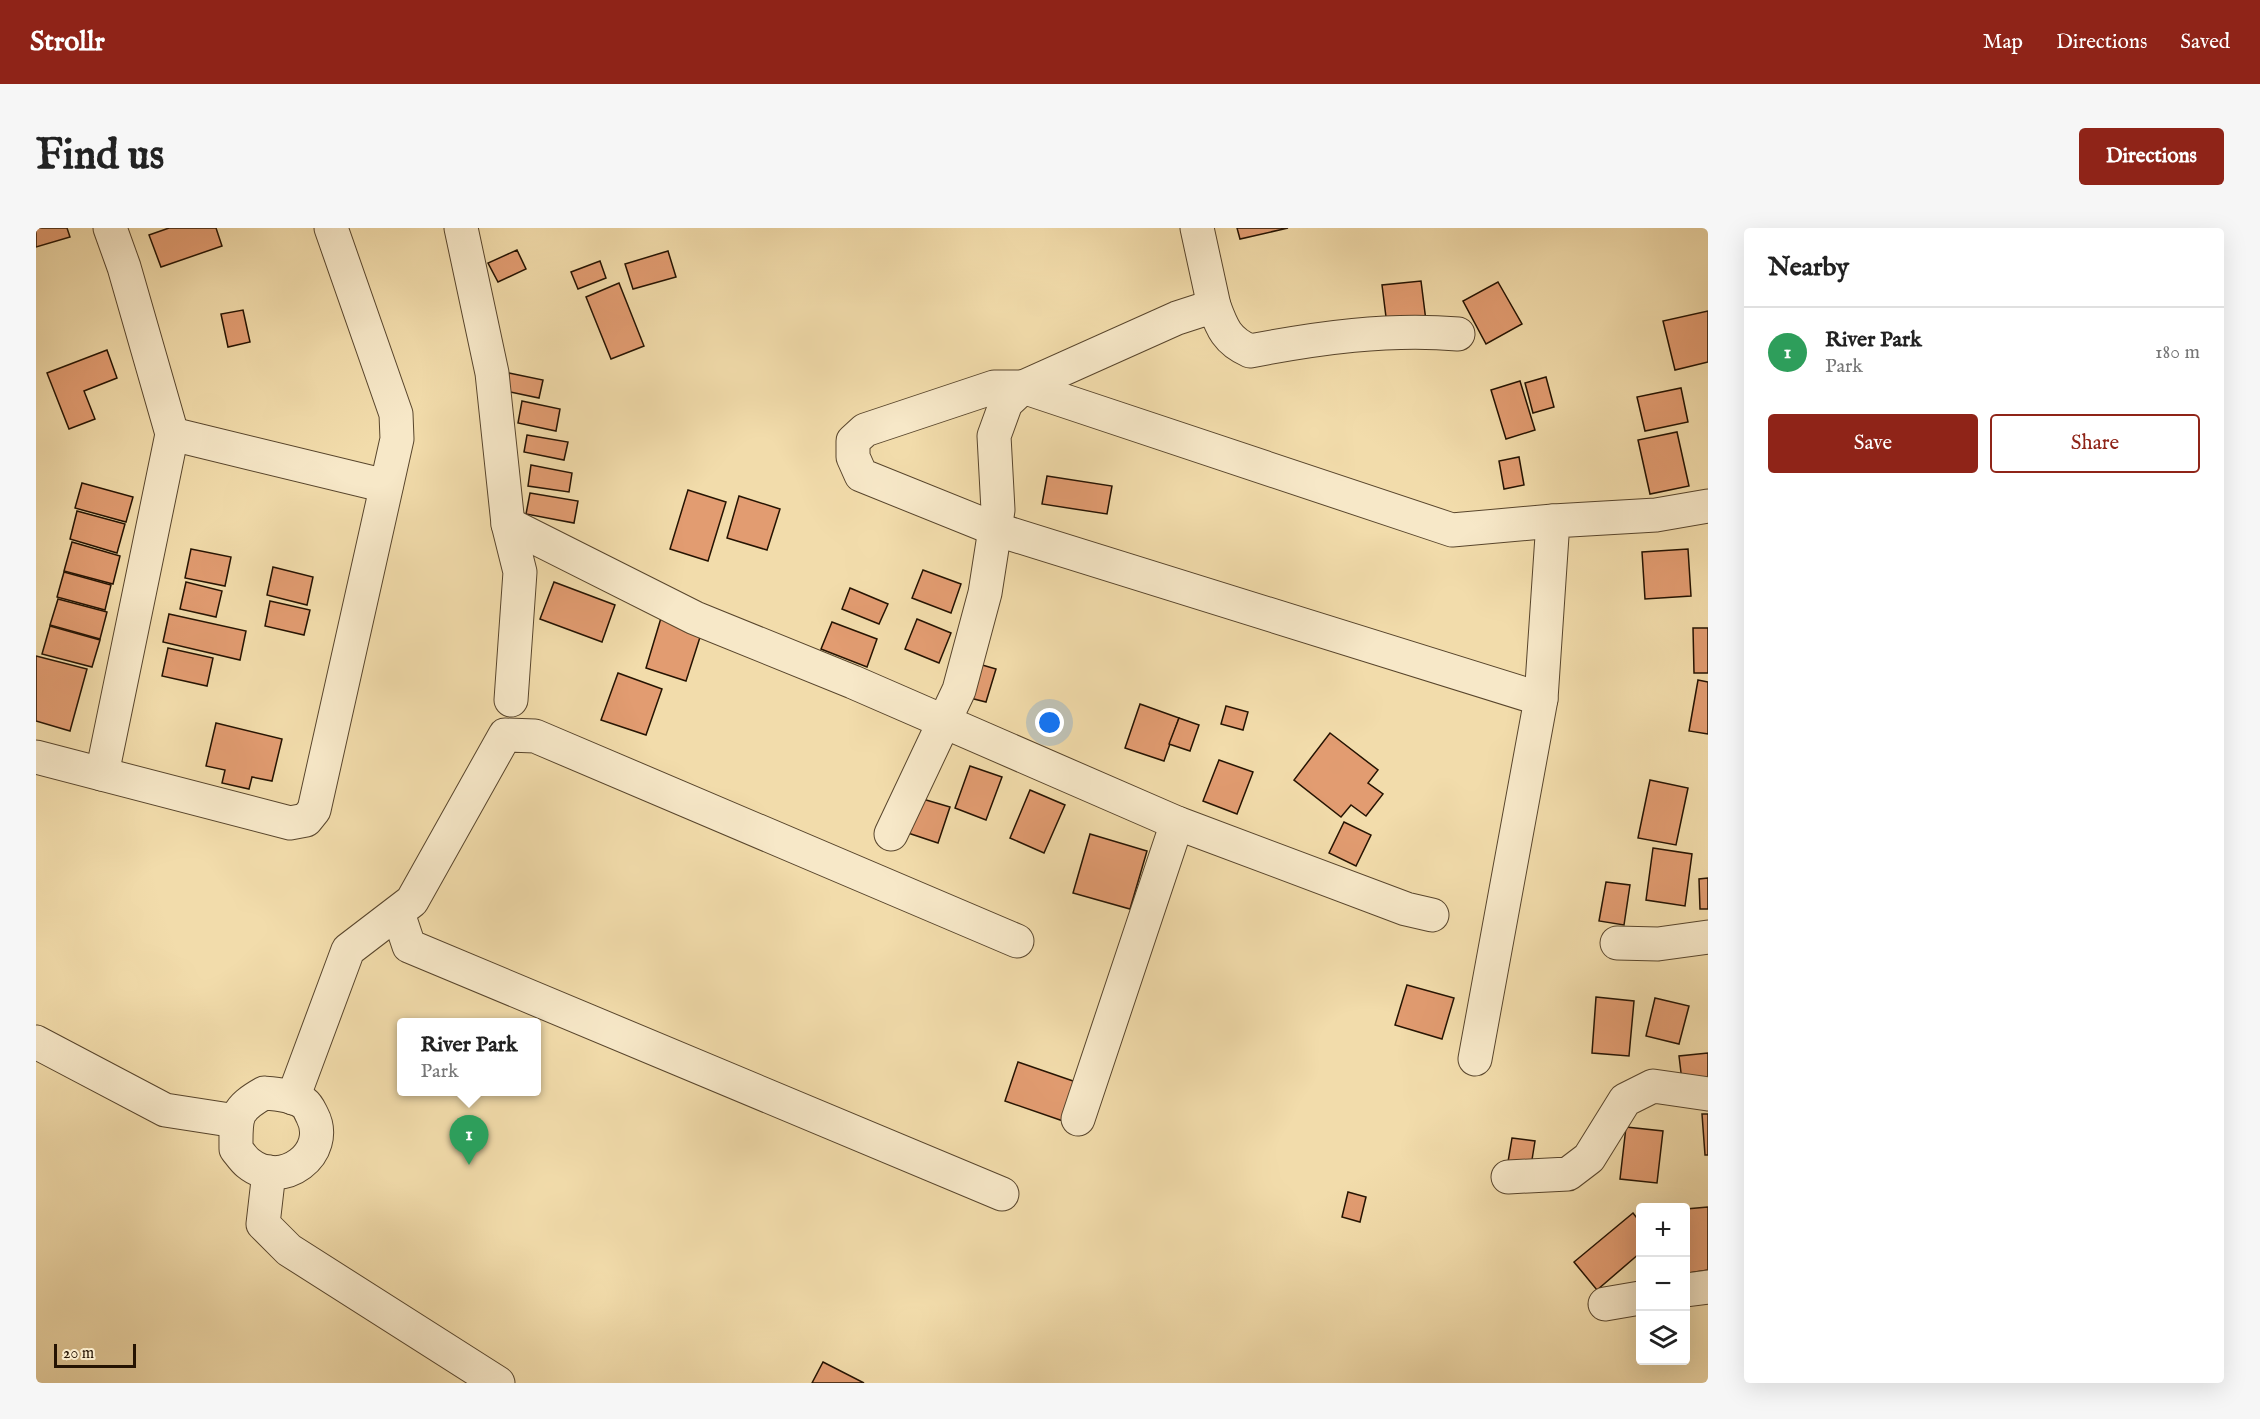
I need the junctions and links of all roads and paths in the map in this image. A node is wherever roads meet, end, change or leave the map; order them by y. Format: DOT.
graph roads {
  1 [pos="110,228"];
  2 [pos="332,228"];
  3 [pos="461,228"];
  4 [pos="1197,228"];
  5 [pos="1214,306"];
  6 [pos="1458,334"];
  7 [pos="1023,387"];
  8 [pos="172,434"];
  9 [pos="386,486"];
  10 [pos="1708,506"];
  11 [pos="1553,521"];
  12 [pos="508,524"];
  13 [pos="995,529"];
  14 [pos="1541,699"];
  15 [pos="511,700"];
  16 [pos="943,721"];
  17 [pos="36,757"];
  18 [pos="102,774"];
  19 [pos="1177,823"];
  20 [pos="891,834"];
  21 [pos="398,913"];
  22 [pos="1432,915"];
  23 [pos="1708,937"];
  24 [pos="1017,941"];
  25 [pos="1617,942"];
  26 [pos="36,1042"];
  27 [pos="1475,1059"];
  28 [pos="1708,1094"];
  29 [pos="293,1098"];
  30 [pos="1078,1119"];
  31 [pos="236,1121"];
  32 [pos="269,1173"];
  33 [pos="1508,1177"];
  34 [pos="1002,1194"];
  35 [pos="1708,1287"];
  36 [pos="1690,1289"];
  37 [pos="1636,1299"];
  38 [pos="1605,1304"];
  39 [pos="498,1383"];
  1 -- 8 [label="street"];
  2 -- 9 [label="street"];
  3 -- 12 [label="street"];
  4 -- 5 [label="street"];
  5 -- 6 [label="street"];
  5 -- 7 [label="street"];
  7 -- 11 [label="street"];
  7 -- 13 [label="street"];
  7 -- 13 [label="street"];
  8 -- 9 [label="street"];
  8 -- 18 [label="street"];
  9 -- 18 [label="street"];
  10 -- 11 [label="street"];
  11 -- 14 [label="street"];
  12 -- 15 [label="street"];
  12 -- 16 [label="street"];
  13 -- 14 [label="street"];
  13 -- 16 [label="street"];
  14 -- 27 [label="street"];
  16 -- 19 [label="street"];
  16 -- 20 [label="street"];
  17 -- 18 [label="street"];
  19 -- 22 [label="street"];
  19 -- 30 [label="street"];
  21 -- 24 [label="street"];
  21 -- 29 [label="street"];
  21 -- 34 [label="street"];
  23 -- 25 [label="street"];
  26 -- 31 [label="street"];
  28 -- 33 [label="street"];
  29 -- 31 [label="street"];
  29 -- 32 [label="street"];
  31 -- 32 [label="street"];
  32 -- 39 [label="street"];
  35 -- 36 [label="street"];
  37 -- 38 [label="street"];
}
